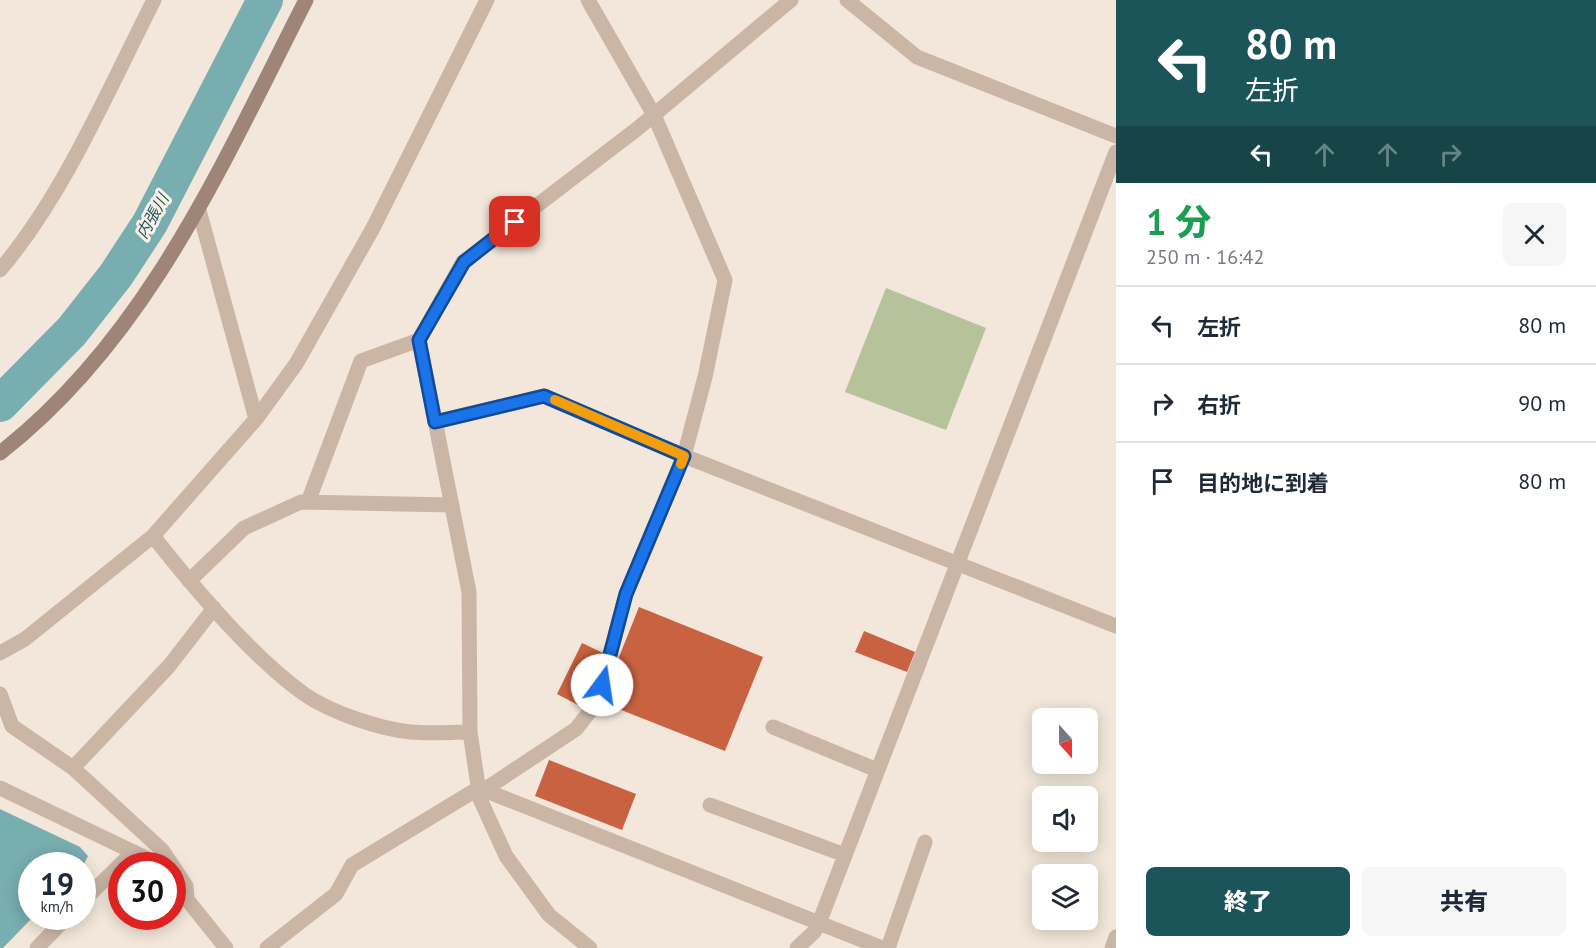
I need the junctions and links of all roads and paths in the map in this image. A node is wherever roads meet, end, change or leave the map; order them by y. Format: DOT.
graph roads {
  1 [pos="154,0"];
  2 [pos="306,0"];
  3 [pos="487,0"];
  4 [pos="588,0"];
  5 [pos="791,0"];
  6 [pos="847,0"];
  7 [pos="654,115"];
  8 [pos="1116,136"];
  9 [pos="1116,153"];
  10 [pos="199,210"];
  11 [pos="0,270"];
  12 [pos="419,340"];
  13 [pos="256,419"];
  14 [pos="435,422"];
  15 [pos="0,453"];
  16 [pos="684,456"];
  17 [pos="308,502"];
  18 [pos="452,506"];
  19 [pos="153,536"];
  20 [pos="957,563"];
  21 [pos="189,581"];
  22 [pos="214,608"];
  23 [pos="1116,626"];
  24 [pos="0,652"];
  25 [pos="0,694"];
  26 [pos="772,727"];
  27 [pos="470,732"];
  28 [pos="73,768"];
  29 [pos="877,770"];
  30 [pos="0,788"];
  31 [pos="481,789"];
  32 [pos="710,805"];
  33 [pos="925,842"];
  34 [pos="130,852"];
  35 [pos="845,855"];
  36 [pos="108,877"];
  37 [pos="96,888"];
  38 [pos="187,898"];
  39 [pos="819,923"];
  40 [pos="55,930"];
  41 [pos="1116,937"];
  42 [pos="37,948"];
  43 [pos="226,948"];
  44 [pos="267,948"];
  45 [pos="590,948"];
  46 [pos="797,948"];
  47 [pos="882,948"];
  48 [pos="888,948"];
  49 [pos="1112,948"];
  1 -- 11 [label="street"];
  2 -- 10 [label="street"];
  3 -- 13 [label="street"];
  4 -- 7 [label="street"];
  5 -- 7 [label="street"];
  6 -- 8 [label="street"];
  7 -- 12 [label="street"];
  7 -- 16 [label="street"];
  9 -- 20 [label="street"];
  10 -- 13 [label="street"];
  10 -- 15 [label="street"];
  12 -- 14 [label="street"];
  12 -- 17 [label="street"];
  13 -- 19 [label="street"];
  14 -- 16 [label="street"];
  14 -- 18 [label="street"];
  16 -- 20 [label="street"];
  16 -- 31 [label="street"];
  17 -- 18 [label="street"];
  17 -- 21 [label="street"];
  18 -- 27 [label="street"];
  19 -- 21 [label="street"];
  19 -- 24 [label="street"];
  20 -- 23 [label="street"];
  20 -- 29 [label="street"];
  21 -- 22 [label="street"];
  22 -- 27 [label="street"];
  22 -- 28 [label="street"];
  25 -- 28 [label="street"];
  26 -- 29 [label="street"];
  27 -- 31 [label="street"];
  28 -- 38 [label="street"];
  29 -- 35 [label="street"];
  30 -- 34 [label="street"];
  31 -- 39 [label="street"];
  31 -- 44 [label="street"];
  31 -- 45 [label="street"];
  32 -- 35 [label="street"];
  33 -- 48 [label="street"];
  35 -- 39 [label="street"];
  36 -- 37 [label="street"];
  38 -- 43 [label="street"];
  39 -- 46 [label="street"];
  39 -- 47 [label="street"];
  40 -- 42 [label="street"];
  41 -- 49 [label="street"];
}
